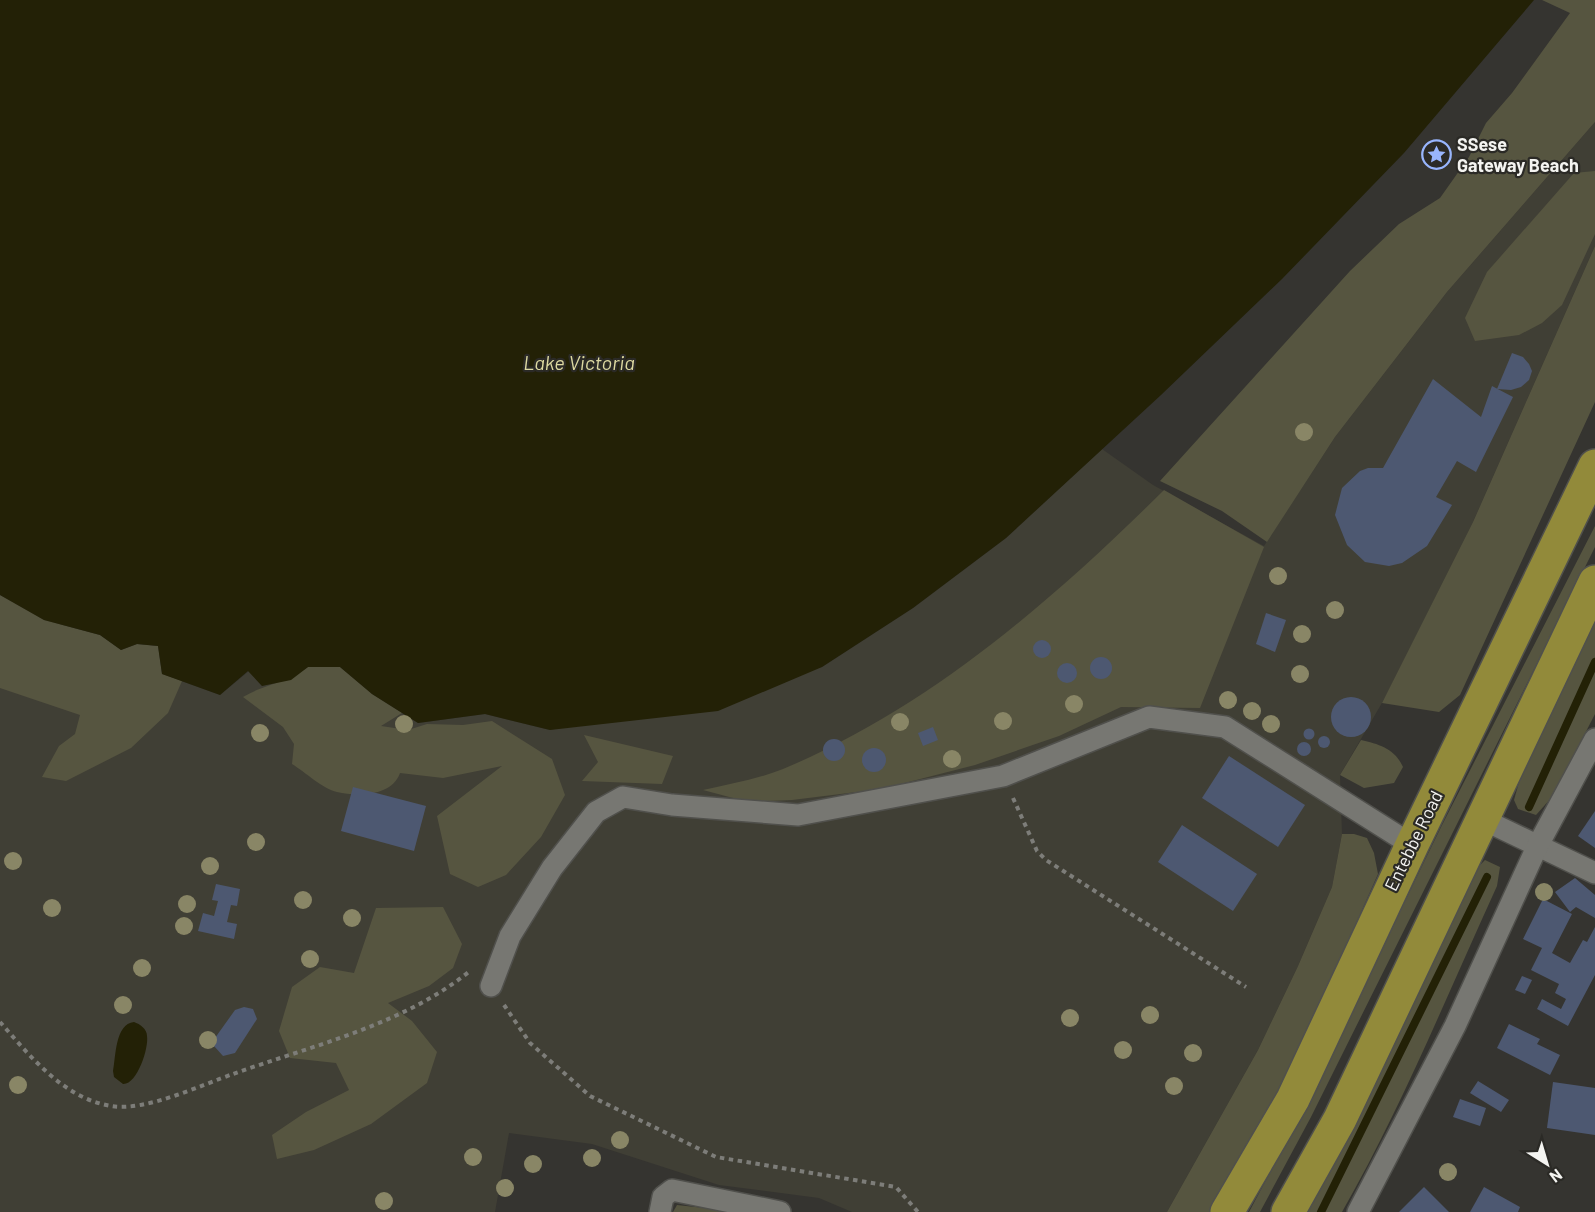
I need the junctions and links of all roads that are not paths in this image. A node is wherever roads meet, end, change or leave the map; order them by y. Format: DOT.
graph roads {
  1 [pos="1595,466"];
  2 [pos="1595,582"];
  3 [pos="1595,739"];
  4 [pos="1482,819"];
  5 [pos="1412,845"];
  6 [pos="1537,847"];
  7 [pos="1595,873"];
  8 [pos="490,986"];
  9 [pos="660,1212"];
  10 [pos="780,1212"];
  11 [pos="1227,1212"];
  12 [pos="1288,1212"];
  13 [pos="1358,1212"];
  1 -- 5 [label="highway, Entebbe Road"];
  2 -- 4 [label="highway"];
  3 -- 6 [label="street"];
  4 -- 6 [label="street"];
  4 -- 12 [label="highway"];
  5 -- 8 [label="street"];
  5 -- 11 [label="highway, Entebbe Road"];
  6 -- 7 [label="street"];
  6 -- 13 [label="street"];
  9 -- 10 [label="street"];
}
